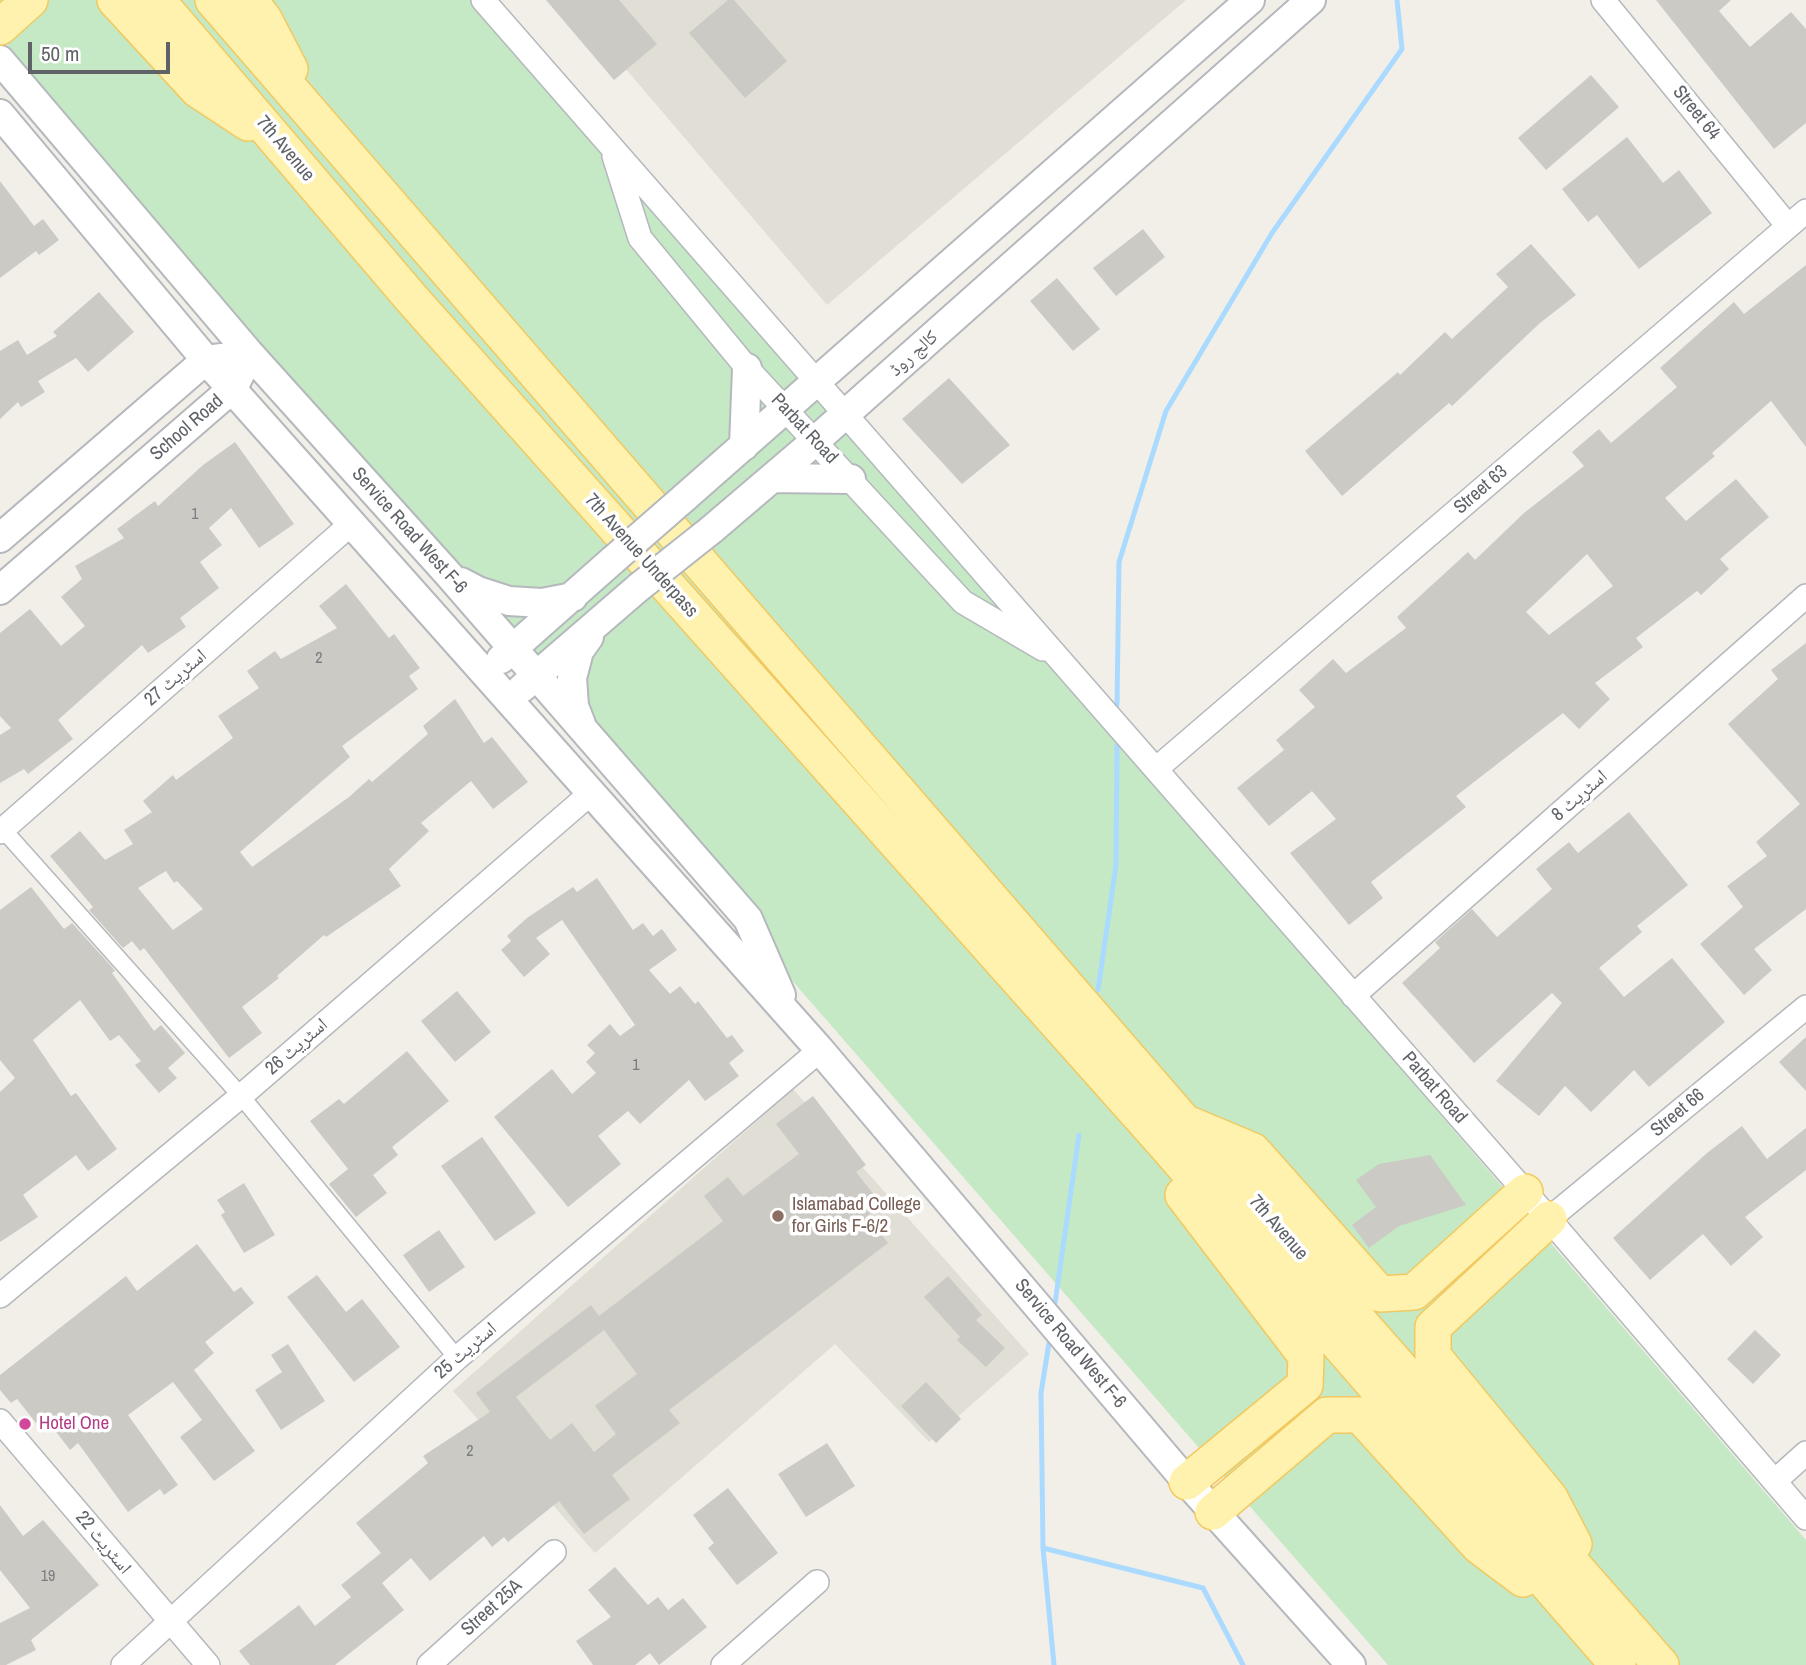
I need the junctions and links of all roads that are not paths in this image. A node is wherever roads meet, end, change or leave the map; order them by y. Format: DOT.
graph roads {
  1 [pos="30,0"];
  2 [pos="115,0"];
  3 [pos="158,0"];
  4 [pos="213,0"];
  5 [pos="249,0"];
  6 [pos="482,0"];
  7 [pos="1250,0"];
  8 [pos="1311,0"];
  9 [pos="1603,0"];
  10 [pos="0,27"];
  11 [pos="0,60"];
  12 [pos="0,114"];
  13 [pos="320,127"];
  14 [pos="280,144"];
  15 [pos="611,147"];
  16 [pos="1806,211"];
  17 [pos="1788,226"];
  18 [pos="412,299"];
  19 [pos="249,353"];
  20 [pos="206,360"];
  21 [pos="747,369"];
  22 [pos="816,382"];
  23 [pos="233,388"];
  24 [pos="786,410"];
  25 [pos="846,414"];
  26 [pos="815,441"];
  27 [pos="744,446"];
  28 [pos="772,478"];
  29 [pos="851,479"];
  30 [pos="351,524"];
  31 [pos="0,538"];
  32 [pos="449,575"];
  33 [pos="0,590"];
  34 [pos="1806,596"];
  35 [pos="574,597"];
  36 [pos="594,628"];
  37 [pos="514,649"];
  38 [pos="1060,659"];
  39 [pos="486,672"];
  40 [pos="538,677"];
  41 [pos="508,698"];
  42 [pos="583,731"];
  43 [pos="1156,769"];
  44 [pos="897,790"];
  45 [pos="591,793"];
  46 [pos="871,814"];
  47 [pos="1,829"];
  48 [pos="1353,996"];
  49 [pos="1806,1007"];
  50 [pos="792,1019"];
  51 [pos="820,1050"];
  52 [pos="241,1096"];
  53 [pos="1174,1133"];
  54 [pos="1525,1192"];
  55 [pos="1549,1219"];
  56 [pos="0,1296"];
  57 [pos="457,1358"];
  58 [pos="0,1421"];
  59 [pos="1806,1453"];
  60 [pos="1774,1481"];
  61 [pos="1186,1482"];
  62 [pos="1213,1512"];
  63 [pos="1806,1518"];
  64 [pos="554,1552"];
  65 [pos="817,1582"];
  66 [pos="1599,1592"];
  67 [pos="1577,1618"];
  68 [pos="172,1624"];
  69 [pos="123,1665"];
  70 [pos="208,1665"];
  71 [pos="429,1665"];
  72 [pos="723,1665"];
  73 [pos="1351,1665"];
  74 [pos="1618,1665"];
  75 [pos="1661,1665"];
  1 -- 10 [label="main road"];
  2 -- 14 [label="main road"];
  3 -- 14 [label="main road, 7th Avenue"];
  4 -- 13 [label="main road"];
  5 -- 13 [label="main road"];
  6 -- 15 [label="street, Parbat Road"];
  7 -- 22 [label="street"];
  8 -- 25 [label="street, کالج روڈ"];
  9 -- 17 [label="street, Street 64"];
  11 -- 19 [label="street, Service Road West F-6"];
  12 -- 20 [label="street, Service Road West F-6"];
  13 -- 44 [label="main road, 7th Avenue Underpass"];
  14 -- 18 [label="main road, 7th Avenue"];
  15 -- 21 [label="street, Parbat Road"];
  15 -- 22 [label="street, Parbat Road"];
  16 -- 17 [label="street, Street 63"];
  17 -- 43 [label="street, Street 63"];
  18 -- 46 [label="main road, 7th Avenue Underpass"];
  19 -- 20 [label="street"];
  19 -- 23 [label="street, School Road"];
  19 -- 32 [label="street, Service Road West F-6"];
  20 -- 23 [label="street, Service Road West F-6"];
  20 -- 31 [label="street, School Road"];
  21 -- 24 [label="street, Parbat Road"];
  21 -- 27 [label="street"];
  22 -- 24 [label="street"];
  22 -- 25 [label="street, Parbat Road"];
  23 -- 30 [label="street, Service Road West F-6"];
  23 -- 33 [label="street, School Road"];
  24 -- 26 [label="street, Parbat Road"];
  24 -- 27 [label="street"];
  25 -- 26 [label="street, کالج روڈ"];
  25 -- 38 [label="street, Parbat Road"];
  26 -- 28 [label="street, کالج روڈ"];
  26 -- 29 [label="street, Parbat Road"];
  27 -- 35 [label="street, bridge"];
  28 -- 29 [label="street"];
  28 -- 36 [label="street, کالج روڈ, bridge"];
  29 -- 38 [label="street, Parbat Road"];
  30 -- 39 [label="street, Service Road West F-6"];
  30 -- 47 [label="street, اسٹریٹ 27"];
  32 -- 35 [label="street"];
  32 -- 37 [label="street, Service Road West F-6"];
  34 -- 48 [label="street, اسٹریٹ 8"];
  35 -- 37 [label="street"];
  36 -- 40 [label="street, کالج روڈ"];
  36 -- 42 [label="street"];
  37 -- 39 [label="street"];
  37 -- 40 [label="street, Service Road West F-6"];
  38 -- 43 [label="street, Parbat Road"];
  39 -- 41 [label="street, Service Road West F-6"];
  40 -- 41 [label="street, کالج روڈ"];
  40 -- 42 [label="street, Service Road West F-6"];
  41 -- 45 [label="street, Service Road West F-6"];
  42 -- 50 [label="street, Service Road West F-6"];
  43 -- 48 [label="street, Parbat Road"];
  44 -- 53 [label="main road, 7th Avenue"];
  45 -- 50 [label="street, Service Road West F-6"];
  45 -- 52 [label="street, اسٹریٹ 26"];
  46 -- 53 [label="main road, 7th Avenue"];
  47 -- 52 [label="street"];
  48 -- 54 [label="street, Parbat Road"];
  49 -- 55 [label="street, Street 66"];
  50 -- 51 [label="street, Service Road West F-6"];
  51 -- 57 [label="street, اسٹریٹ 25"];
  51 -- 61 [label="street, Service Road West F-6"];
  52 -- 56 [label="street, اسٹریٹ 26"];
  52 -- 57 [label="street"];
  53 -- 54 [label="main road"];
  53 -- 61 [label="main road"];
  53 -- 66 [label="main road, 7th Avenue"];
  53 -- 67 [label="main road, 7th Avenue"];
  54 -- 55 [label="street, Parbat Road"];
  55 -- 60 [label="street, Parbat Road"];
  55 -- 66 [label="main road"];
  57 -- 68 [label="street, اسٹریٹ 25"];
  58 -- 68 [label="street, اسٹریٹ 22"];
  59 -- 60 [label="street"];
  60 -- 63 [label="street, Parbat Road"];
  61 -- 62 [label="street, Service Road West F-6"];
  62 -- 67 [label="main road"];
  62 -- 73 [label="street, Service Road West F-6"];
  64 -- 71 [label="street, Street 25A"];
  65 -- 72 [label="street"];
  66 -- 75 [label="main road, 7th Avenue"];
  67 -- 74 [label="main road, 7th Avenue"];
  68 -- 69 [label="street, اسٹریٹ 25"];
  68 -- 70 [label="street, اسٹریٹ 22"];
}
